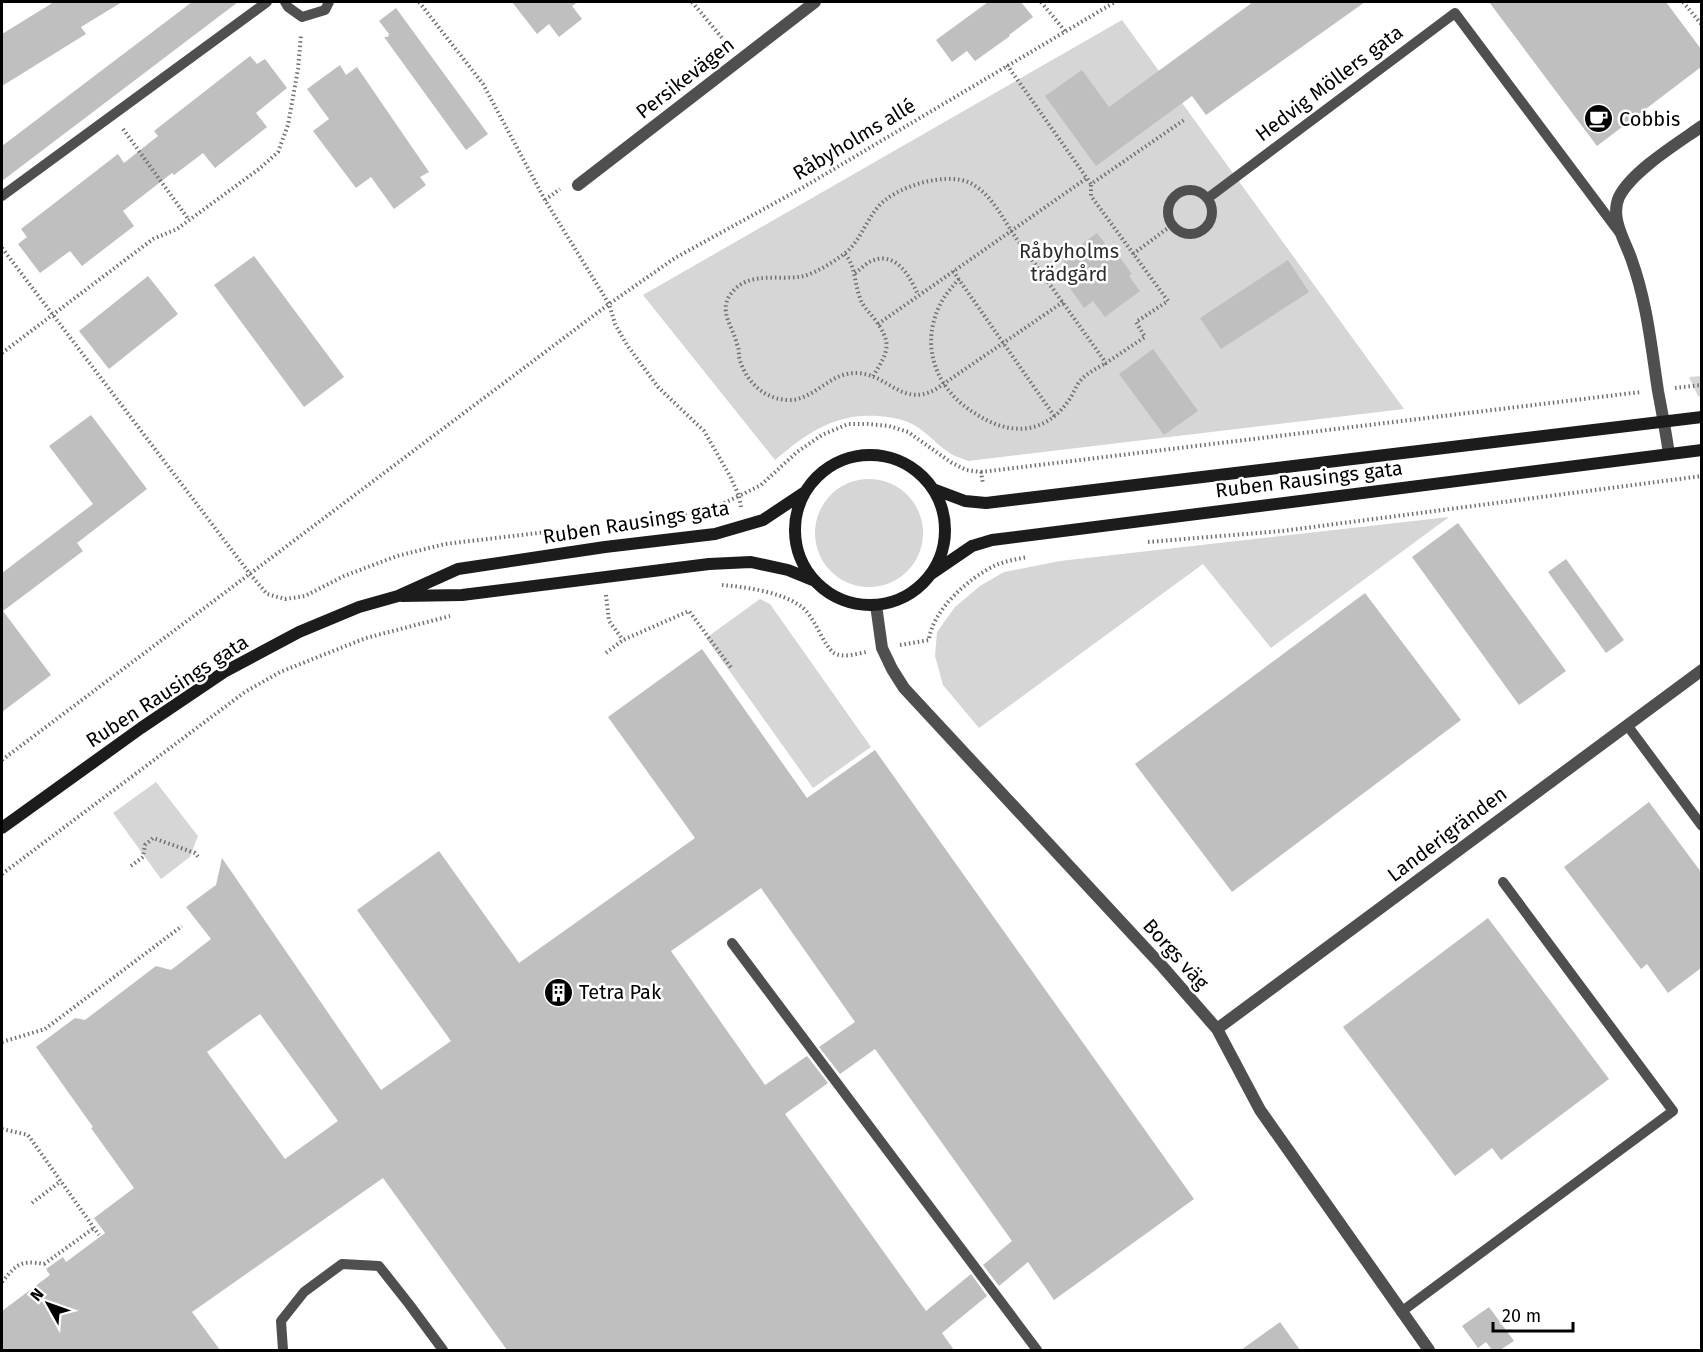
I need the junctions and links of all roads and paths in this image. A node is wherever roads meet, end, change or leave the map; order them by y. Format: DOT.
graph roads {
  1 [pos="267,2"];
  2 [pos="285,2"];
  3 [pos="329,2"];
  4 [pos="419,2"];
  5 [pos="693,2"];
  6 [pos="815,2"];
  7 [pos="1041,2"];
  8 [pos="1115,2"];
  9 [pos="1683,2"];
  10 [pos="302,17"];
  11 [pos="1701,25"];
  12 [pos="1065,31"];
  13 [pos="740,60"];
  14 [pos="1008,64"];
  15 [pos="112,114"];
  16 [pos="1184,120"];
  17 [pos="1701,126"];
  18 [pos="1087,178"];
  19 [pos="1091,184"];
  20 [pos="578,185"];
  21 [pos="2,196"];
  22 [pos="1208,198"];
  23 [pos="189,220"];
  24 [pos="1172,225"];
  25 [pos="1011,230"];
  26 [pos="1620,233"];
  27 [pos="2,249"];
  28 [pos="845,254"];
  29 [pos="1133,254"];
  30 [pos="953,271"];
  31 [pos="855,273"];
  32 [pos="959,279"];
  33 [pos="918,295"];
  34 [pos="1063,302"];
  35 [pos="609,304"];
  36 [pos="51,315"];
  37 [pos="878,324"];
  38 [pos="1004,343"];
  39 [pos="2,353"];
  40 [pos="1106,363"];
  41 [pos="873,376"];
  42 [pos="944,384"];
  43 [pos="1701,385"];
  44 [pos="1658,390"];
  45 [pos="1055,417"];
  46 [pos="1701,417"];
  47 [pos="1664,422"];
  48 [pos="1701,450"];
  49 [pos="1669,454"];
  50 [pos="981,472"];
  51 [pos="1701,476"];
  52 [pos="933,489"];
  53 [pos="805,492"];
  54 [pos="739,496"];
  55 [pos="986,503"];
  56 [pos="672,517"];
  57 [pos="745,525"];
  58 [pos="600,526"];
  59 [pos="992,540"];
  60 [pos="1145,542"];
  61 [pos="1037,555"];
  62 [pos="751,562"];
  63 [pos="996,565"];
  64 [pos="250,574"];
  65 [pos="931,574"];
  66 [pos="814,581"];
  67 [pos="712,584"];
  68 [pos="758,590"];
  69 [pos="617,593"];
  70 [pos="398,596"];
  71 [pos="876,605"];
  72 [pos="456,615"];
  73 [pos="623,640"];
  74 [pos="882,648"];
  75 [pos="606,653"];
  76 [pos="732,669"];
  77 [pos="1701,670"];
  78 [pos="1627,724"];
  79 [pos="2,760"];
  80 [pos="1701,826"];
  81 [pos="2,828"];
  82 [pos="199,858"];
  83 [pos="131,866"];
  84 [pos="2,874"];
  85 [pos="1503,882"];
  86 [pos="182,926"];
  87 [pos="732,943"];
  88 [pos="1217,1029"];
  89 [pos="2,1042"];
  90 [pos="2,1129"];
  91 [pos="61,1181"];
  92 [pos="32,1203"];
  93 [pos="94,1228"];
  94 [pos="99,1235"];
  95 [pos="2,1282"];
  96 [pos="1401,1311"];
  97 [pos="283,1350"];
  98 [pos="443,1350"];
  99 [pos="1037,1350"];
  100 [pos="1429,1350"];
  1 -- 15 [label="lane"];
  2 -- 10 [label="lane"];
  3 -- 10 [label="lane"];
  4 -- 35 [label="path"];
  5 -- 13 [label="path"];
  6 -- 13 [label="street, Persikevägen"];
  7 -- 12 [label="path"];
  8 -- 12 [label="path, Råbyholms allé"];
  9 -- 11 [label="path"];
  10 -- 23 [label="path"];
  12 -- 14 [label="path, Råbyholms allé"];
  13 -- 20 [label="street, Persikevägen"];
  14 -- 18 [label="path"];
  14 -- 35 [label="path, Råbyholms allé"];
  15 -- 21 [label="lane"];
  15 -- 23 [label="path"];
  16 -- 19 [label="path"];
  17 -- 26 [label="street, Hedvig Möllers gata"];
  18 -- 19 [label="path"];
  18 -- 25 [label="path"];
  19 -- 29 [label="path"];
  22 -- 24 [label="lane"];
  22 -- 24 [label="lane"];
  22 -- 26 [label="lane, Hedvig Möllers gata"];
  23 -- 36 [label="path"];
  24 -- 29 [label="path"];
  25 -- 28 [label="path"];
  25 -- 30 [label="path"];
  25 -- 34 [label="path"];
  26 -- 44 [label="street, Hedvig Möllers gata"];
  27 -- 36 [label="path"];
  28 -- 31 [label="path"];
  28 -- 41 [label="path"];
  29 -- 40 [label="path"];
  30 -- 32 [label="path"];
  30 -- 33 [label="path"];
  31 -- 33 [label="path"];
  31 -- 37 [label="path"];
  32 -- 38 [label="path"];
  32 -- 42 [label="path"];
  33 -- 37 [label="path"];
  34 -- 38 [label="path"];
  34 -- 40 [label="path"];
  35 -- 54 [label="path"];
  35 -- 64 [label="path, Råbyholms allé"];
  36 -- 39 [label="path"];
  36 -- 64 [label="path"];
  37 -- 41 [label="path"];
  38 -- 42 [label="path"];
  38 -- 45 [label="path"];
  40 -- 45 [label="path"];
  41 -- 42 [label="path"];
  42 -- 45 [label="path"];
  43 -- 44 [label="path"];
  44 -- 47 [label="street, Hedvig Möllers gata"];
  44 -- 50 [label="path"];
  46 -- 47 [label="main road, Ruben Rausings gata"];
  47 -- 49 [label="street, Hedvig Möllers gata"];
  47 -- 55 [label="main road, Ruben Rausings gata"];
  48 -- 49 [label="main road, Ruben Rausings gata"];
  49 -- 59 [label="main road, Ruben Rausings gata"];
  50 -- 54 [label="path"];
  50 -- 55 [label="path"];
  51 -- 60 [label="path"];
  52 -- 53 [label="main road, Ruben Rausings gata"];
  52 -- 55 [label="main road, Ruben Rausings gata"];
  52 -- 65 [label="main road, Ruben Rausings gata"];
  53 -- 57 [label="main road, Ruben Rausings gata"];
  53 -- 66 [label="main road, Ruben Rausings gata"];
  54 -- 56 [label="path"];
  54 -- 57 [label="path"];
  57 -- 70 [label="main road, Ruben Rausings gata"];
  58 -- 64 [label="path"];
  59 -- 63 [label="path"];
  59 -- 65 [label="main road, Ruben Rausings gata"];
  61 -- 63 [label="path"];
  62 -- 66 [label="main road, Ruben Rausings gata"];
  62 -- 68 [label="path"];
  62 -- 70 [label="main road, Ruben Rausings gata"];
  63 -- 74 [label="path"];
  64 -- 79 [label="path, Råbyholms allé"];
  65 -- 71 [label="main road, Ruben Rausings gata"];
  66 -- 71 [label="main road, Ruben Rausings gata"];
  67 -- 68 [label="path"];
  68 -- 74 [label="path"];
  69 -- 73 [label="path"];
  70 -- 81 [label="main road, Ruben Rausings gata"];
  71 -- 74 [label="street, Borgs väg"];
  72 -- 84 [label="path"];
  73 -- 75 [label="path"];
  73 -- 76 [label="path"];
  74 -- 88 [label="street, Borgs väg"];
  77 -- 78 [label="street, Landerigränden"];
  78 -- 80 [label="lane"];
  78 -- 88 [label="street, Landerigränden"];
  82 -- 83 [label="path"];
  85 -- 96 [label="lane"];
  86 -- 89 [label="path"];
  87 -- 99 [label="lane"];
  88 -- 96 [label="street, Borgs väg"];
  90 -- 91 [label="path"];
  91 -- 92 [label="path"];
  91 -- 93 [label="path"];
  93 -- 94 [label="path"];
  93 -- 95 [label="path"];
  96 -- 100 [label="street, Borgs väg"];
  97 -- 98 [label="lane"];
}
